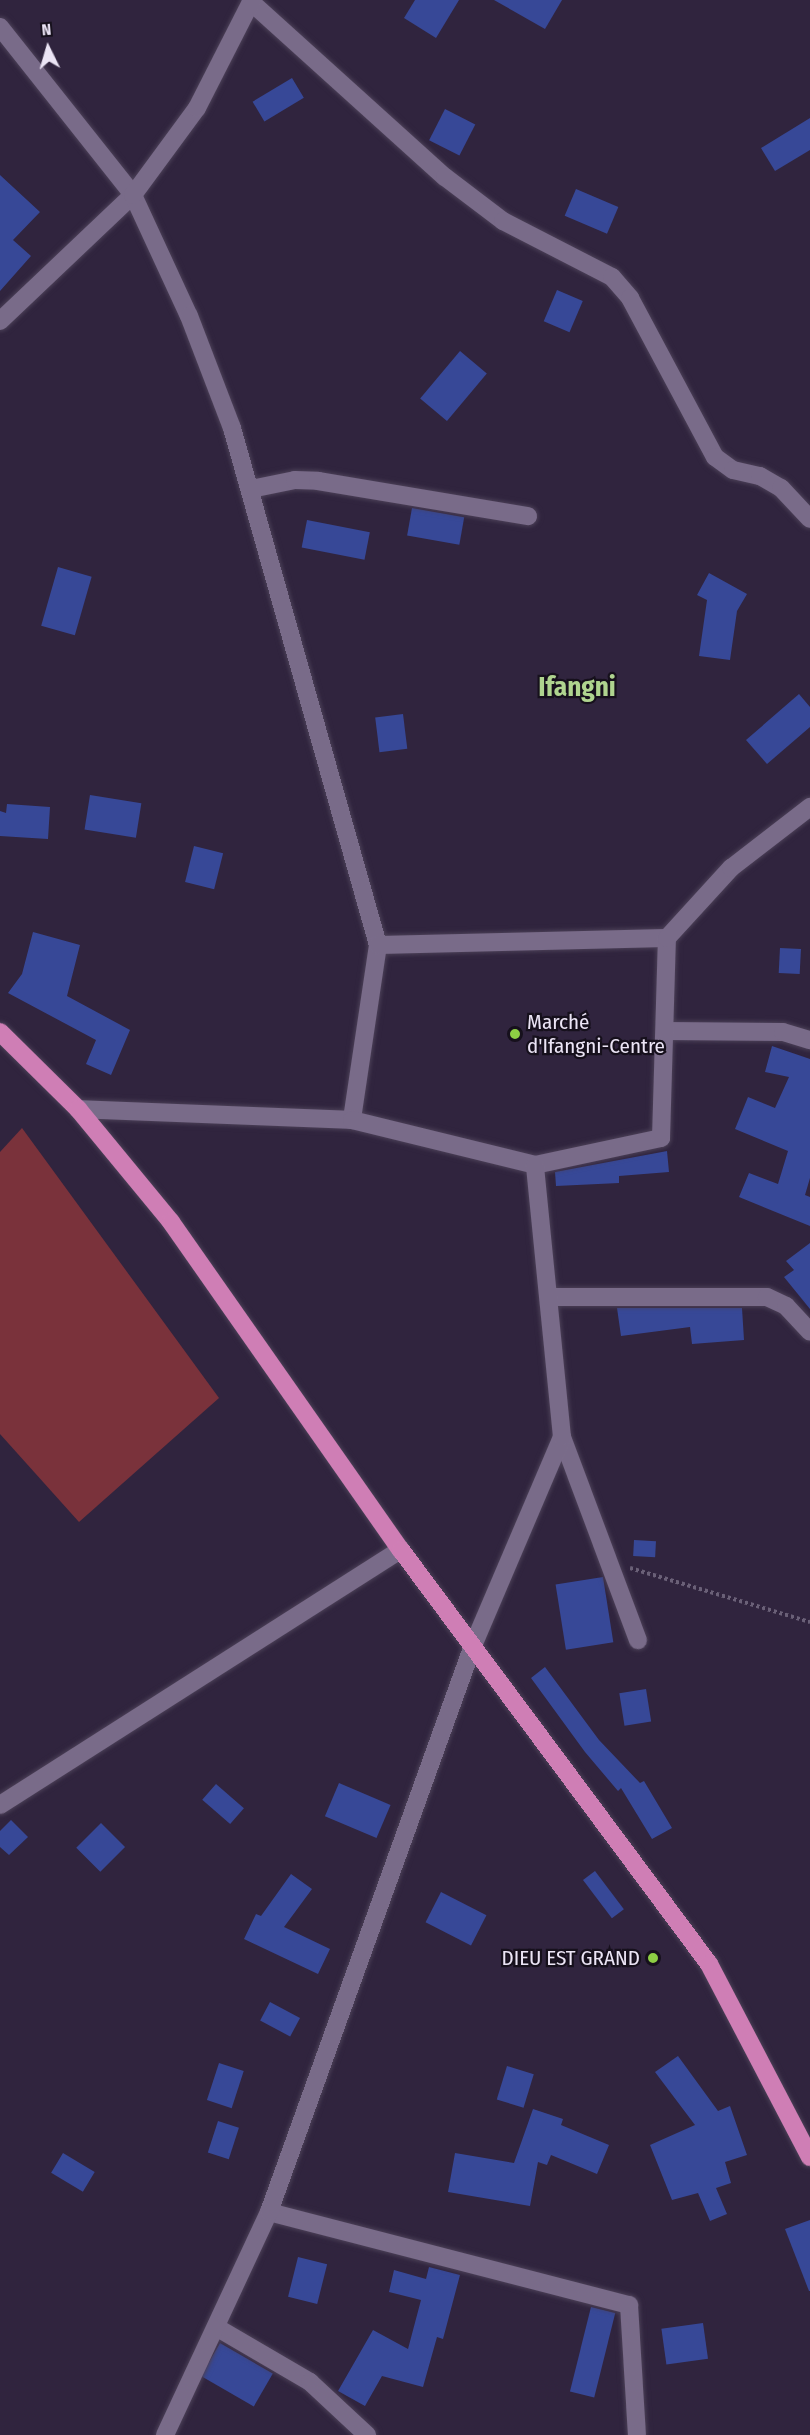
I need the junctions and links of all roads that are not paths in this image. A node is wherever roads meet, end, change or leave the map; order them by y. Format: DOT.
graph roads {
  1 [pos="252,1"];
  2 [pos="0,27"];
  3 [pos="133,195"];
  4 [pos="0,321"];
  5 [pos="251,489"];
  6 [pos="528,516"];
  7 [pos="810,519"];
  8 [pos="810,807"];
  9 [pos="668,938"];
  10 [pos="378,945"];
  11 [pos="664,1031"];
  12 [pos="0,1032"];
  13 [pos="810,1040"];
  14 [pos="78,1109"];
  15 [pos="352,1120"];
  16 [pos="535,1165"];
  17 [pos="549,1297"];
  18 [pos="810,1332"];
  19 [pos="562,1437"];
  20 [pos="401,1550"];
  21 [pos="638,1640"];
  22 [pos="472,1648"];
  23 [pos="0,1805"];
  24 [pos="810,2157"];
  25 [pos="269,2212"];
  26 [pos="216,2327"];
  27 [pos="165,2435"];
  28 [pos="367,2435"];
  29 [pos="637,2435"];
  1 -- 3 [label="street"];
  1 -- 7 [label="street"];
  2 -- 3 [label="street"];
  3 -- 4 [label="street"];
  3 -- 5 [label="street"];
  5 -- 6 [label="street"];
  5 -- 10 [label="street"];
  8 -- 9 [label="street"];
  9 -- 10 [label="street"];
  9 -- 11 [label="street"];
  10 -- 15 [label="street"];
  11 -- 13 [label="street"];
  11 -- 16 [label="street"];
  12 -- 14 [label="highway"];
  14 -- 15 [label="street"];
  14 -- 20 [label="highway"];
  15 -- 16 [label="street"];
  16 -- 17 [label="street"];
  17 -- 18 [label="street"];
  17 -- 19 [label="street"];
  19 -- 21 [label="street"];
  19 -- 22 [label="street"];
  20 -- 22 [label="highway"];
  20 -- 23 [label="street"];
  22 -- 24 [label="highway"];
  22 -- 25 [label="street"];
  25 -- 26 [label="street"];
  25 -- 29 [label="street"];
  26 -- 27 [label="street"];
  26 -- 28 [label="street"];
}
